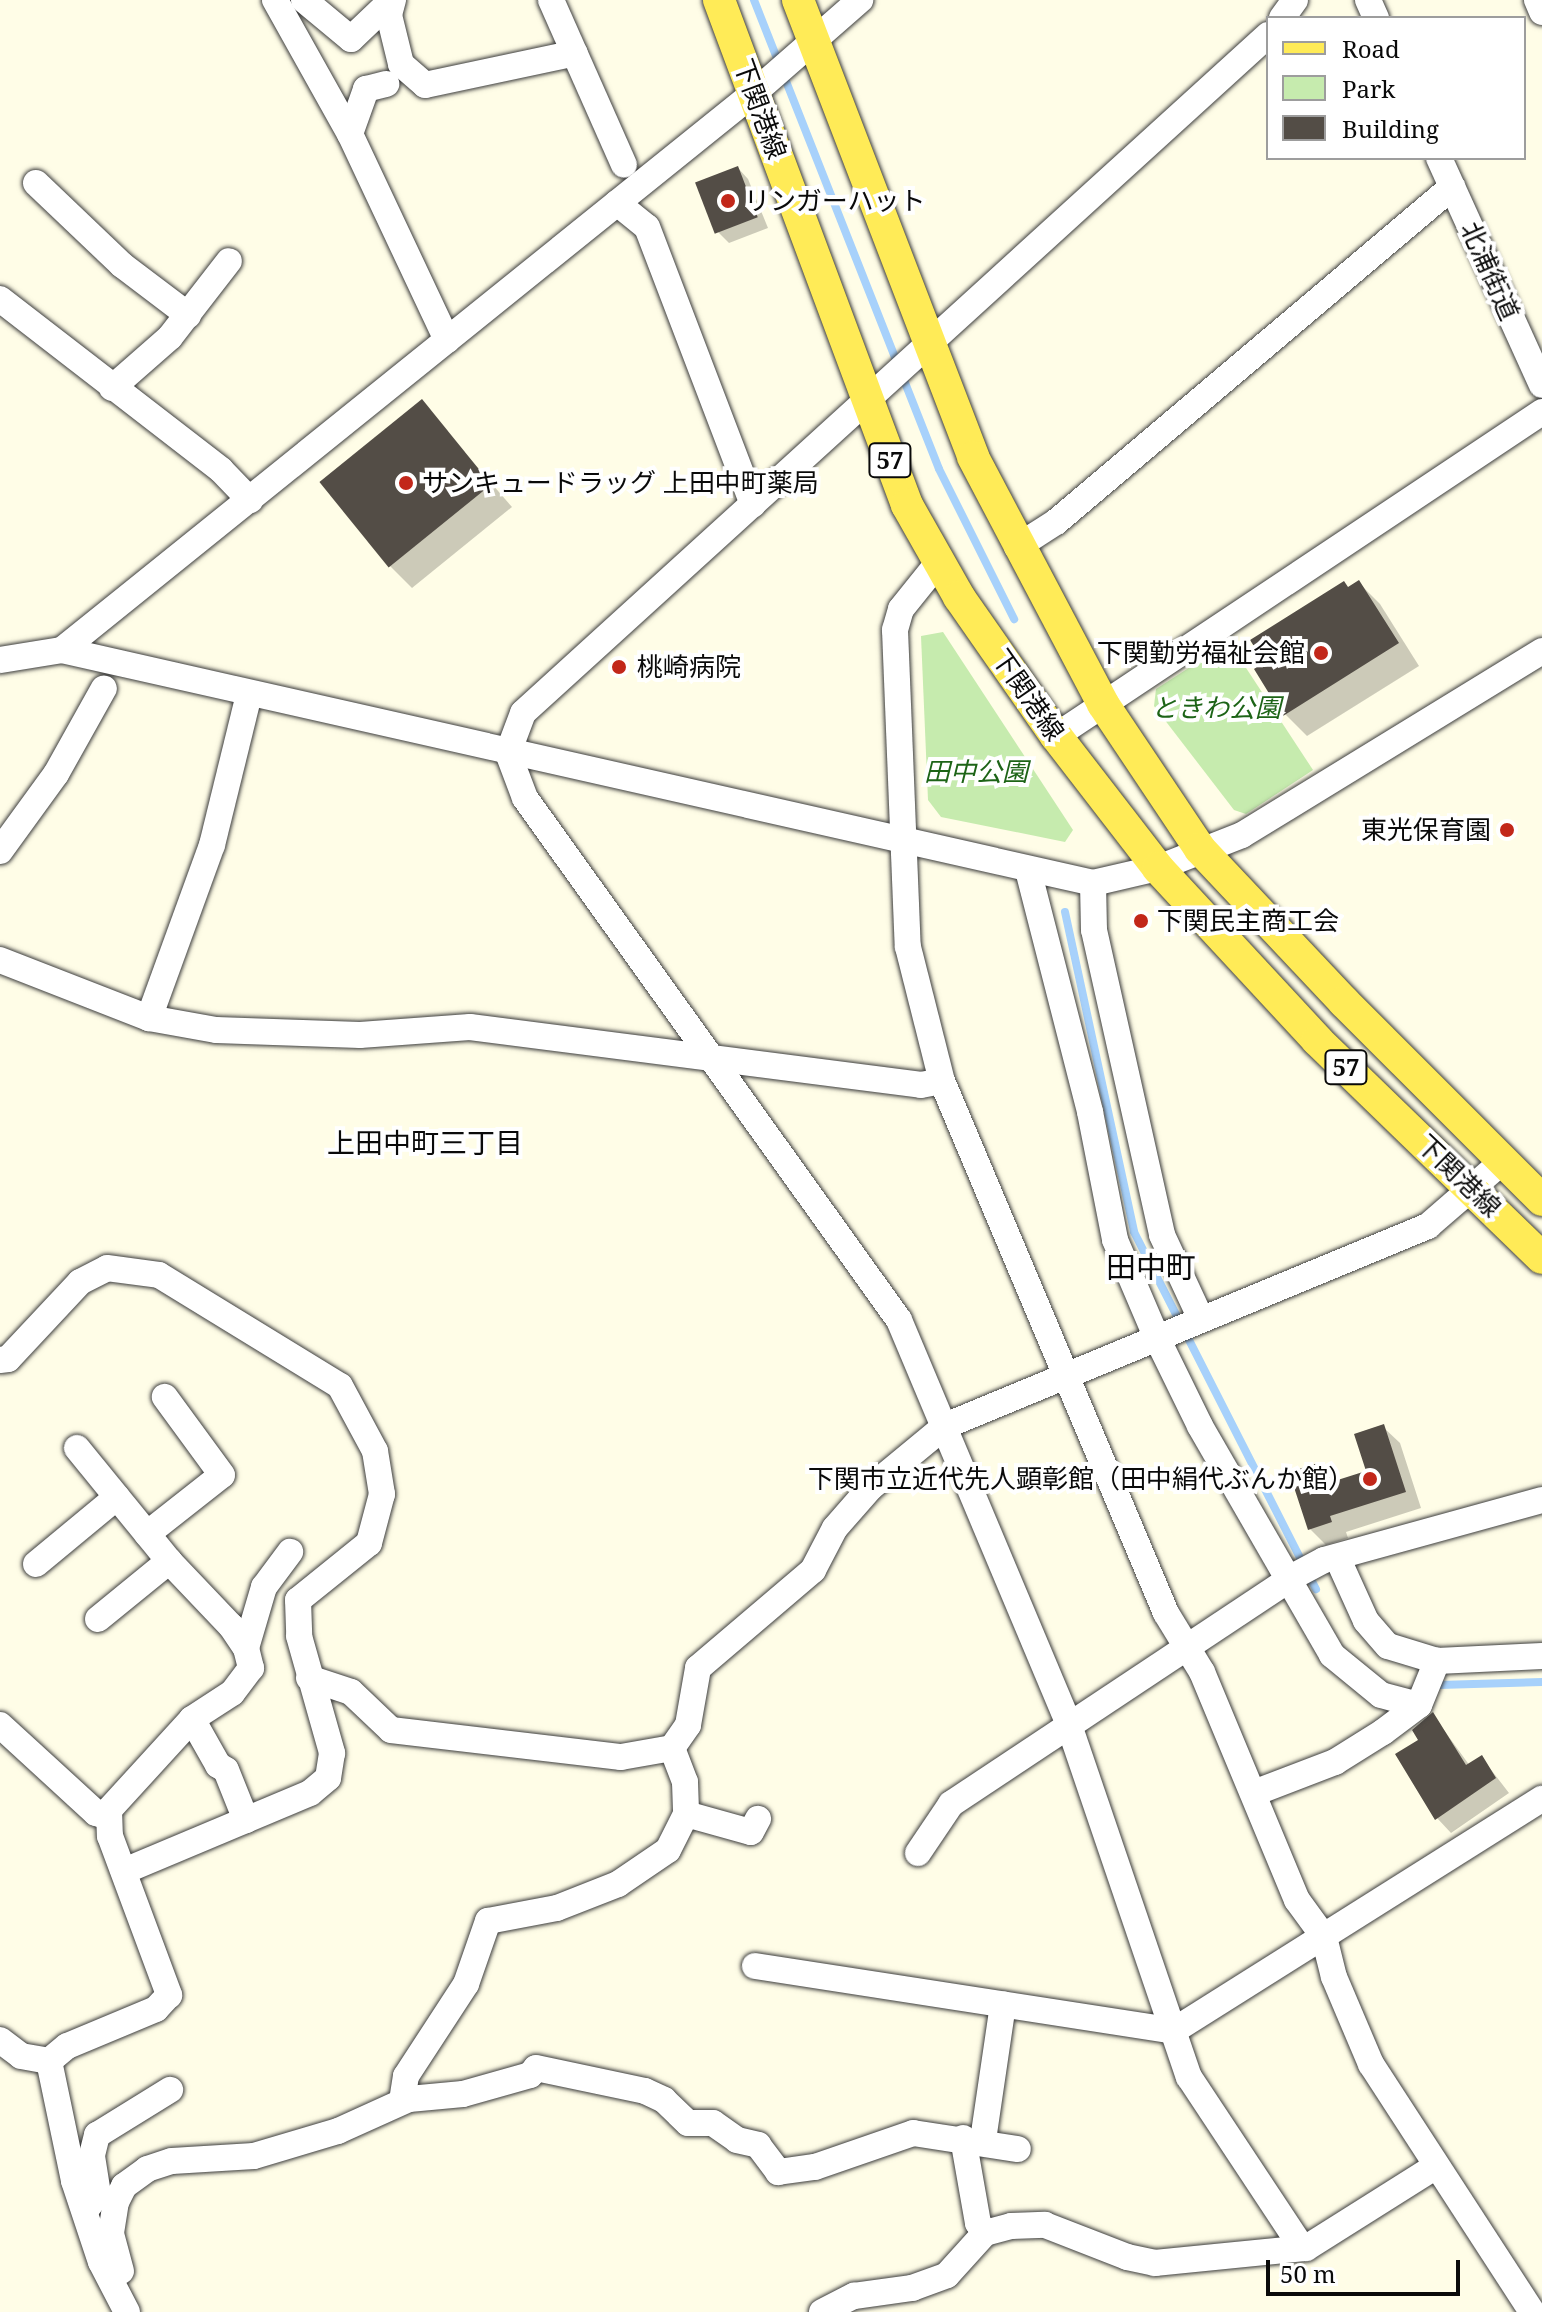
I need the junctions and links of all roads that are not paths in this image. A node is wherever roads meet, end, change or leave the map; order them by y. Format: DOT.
graph roads {
  1 [pos="275,0"];
  2 [pos="304,0"];
  3 [pos="392,0"];
  4 [pos="551,0"];
  5 [pos="719,0"];
  6 [pos="798,0"];
  7 [pos="860,0"];
  8 [pos="1537,0"];
  9 [pos="1542,12"];
  10 [pos="1266,37"];
  11 [pos="804,51"];
  12 [pos="575,53"];
  13 [pos="386,84"];
  14 [pos="763,85"];
  15 [pos="350,134"];
  16 [pos="1440,160"];
  17 [pos="624,165"];
  18 [pos="36,183"];
  19 [pos="1452,187"];
  20 [pos="617,203"];
  21 [pos="229,261"];
  22 [pos="0,299"];
  23 [pos="188,315"];
  24 [pos="447,340"];
  25 [pos="923,349"];
  26 [pos="1542,385"];
  27 [pos="112,388"];
  28 [pos="874,392"];
  29 [pos="1542,412"];
  30 [pos="250,500"];
  31 [pos="753,504"];
  32 [pos="1017,547"];
  33 [pos="938,563"];
  34 [pos="62,650"];
  35 [pos="1542,651"];
  36 [pos="0,660"];
  37 [pos="104,688"];
  38 [pos="249,694"];
  39 [pos="1103,704"];
  40 [pos="1056,736"];
  41 [pos="508,753"];
  42 [pos="904,844"];
  43 [pos="1200,849"];
  44 [pos="0,851"];
  45 [pos="1158,868"];
  46 [pos="1028,870"];
  47 [pos="1093,883"];
  48 [pos="0,960"];
  49 [pos="149,1018"];
  50 [pos="713,1059"];
  51 [pos="942,1081"];
  52 [pos="1503,1161"];
  53 [pos="1475,1191"];
  54 [pos="1542,1200"];
  55 [pos="1542,1258"];
  56 [pos="1198,1320"];
  57 [pos="1160,1335"];
  58 [pos="0,1360"];
  59 [pos="1065,1375"];
  60 [pos="165,1397"];
  61 [pos="945,1426"];
  62 [pos="77,1448"];
  63 [pos="117,1497"];
  64 [pos="1542,1500"];
  65 [pos="147,1534"];
  66 [pos="290,1552"];
  67 [pos="1330,1558"];
  68 [pos="169,1561"];
  69 [pos="36,1564"];
  70 [pos="1290,1579"];
  71 [pos="98,1619"];
  72 [pos="1189,1647"];
  73 [pos="246,1648"];
  74 [pos="1542,1656"];
  75 [pos="1437,1661"];
  76 [pos="309,1678"];
  77 [pos="1419,1705"];
  78 [pos="192,1719"];
  79 [pos="0,1725"];
  80 [pos="1069,1725"];
  81 [pos="672,1748"];
  82 [pos="1254,1793"];
  83 [pos="1542,1799"];
  84 [pos="686,1814"];
  85 [pos="108,1817"];
  86 [pos="758,1819"];
  87 [pos="246,1820"];
  88 [pos="918,1853"];
  89 [pos="124,1871"];
  90 [pos="1324,1937"];
  91 [pos="755,1966"];
  92 [pos="1003,2004"];
  93 [pos="1173,2031"];
  94 [pos="0,2040"];
  95 [pos="49,2061"];
  96 [pos="170,2090"];
  97 [pos="402,2101"];
  98 [pos="973,2139"];
  99 [pos="1018,2149"];
  100 [pos="1436,2166"];
  101 [pos="85,2211"];
  102 [pos="985,2233"];
  103 [pos="1301,2246"];
  104 [pos="124,2305"];
  105 [pos="822,2312"];
  106 [pos="1532,2312"];
  1 -- 15 [label="street"];
  2 -- 3 [label="street"];
  3 -- 12 [label="street"];
  4 -- 12 [label="street"];
  5 -- 14 [label="main road, 下関港線 / 57"];
  6 -- 11 [label="main road, 下関港線 / 57"];
  7 -- 11 [label="street"];
  8 -- 9 [label="street"];
  10 -- 25 [label="street"];
  11 -- 14 [label="street"];
  11 -- 25 [label="main road, 下関港線 / 57"];
  12 -- 17 [label="street"];
  13 -- 15 [label="street"];
  14 -- 20 [label="street"];
  14 -- 28 [label="main road, 下関港線 / 57"];
  15 -- 24 [label="street"];
  16 -- 19 [label="street, 北浦街道"];
  18 -- 23 [label="street"];
  19 -- 26 [label="street, 北浦街道"];
  19 -- 32 [label="street"];
  20 -- 24 [label="street"];
  20 -- 31 [label="street"];
  21 -- 23 [label="street"];
  22 -- 27 [label="street"];
  23 -- 27 [label="street"];
  24 -- 30 [label="street"];
  25 -- 28 [label="street"];
  25 -- 32 [label="main road, 下関港線 / 57"];
  27 -- 30 [label="street"];
  28 -- 31 [label="street"];
  28 -- 33 [label="main road, 下関港線 / 57"];
  29 -- 39 [label="street"];
  30 -- 34 [label="street"];
  31 -- 41 [label="street"];
  32 -- 39 [label="main road, 下関港線 / 57"];
  33 -- 40 [label="main road, 下関港線 / 57"];
  33 -- 42 [label="street"];
  34 -- 36 [label="street"];
  34 -- 38 [label="street"];
  35 -- 43 [label="street"];
  37 -- 44 [label="street"];
  38 -- 41 [label="street"];
  38 -- 49 [label="street"];
  39 -- 40 [label="street"];
  39 -- 43 [label="main road, 下関港線 / 57"];
  40 -- 45 [label="main road, 下関港線 / 57"];
  41 -- 42 [label="street"];
  41 -- 50 [label="street"];
  42 -- 46 [label="street"];
  42 -- 51 [label="street"];
  43 -- 45 [label="street"];
  43 -- 52 [label="main road, 下関港線 / 57"];
  45 -- 47 [label="street"];
  45 -- 53 [label="main road, 下関港線 / 57"];
  46 -- 47 [label="street"];
  46 -- 57 [label="street"];
  47 -- 56 [label="street"];
  48 -- 49 [label="street"];
  49 -- 50 [label="street"];
  50 -- 51 [label="street"];
  50 -- 61 [label="street"];
  51 -- 59 [label="street"];
  52 -- 53 [label="street"];
  52 -- 54 [label="main road, 下関港線 / 57"];
  53 -- 55 [label="main road, 下関港線 / 57"];
  53 -- 56 [label="street"];
  56 -- 57 [label="street"];
  57 -- 59 [label="street"];
  57 -- 70 [label="street"];
  58 -- 76 [label="street"];
  59 -- 61 [label="street"];
  59 -- 72 [label="street"];
  60 -- 65 [label="street"];
  61 -- 80 [label="street"];
  61 -- 81 [label="street"];
  62 -- 63 [label="street"];
  63 -- 65 [label="street"];
  63 -- 69 [label="street"];
  64 -- 67 [label="street"];
  65 -- 68 [label="street"];
  66 -- 73 [label="street"];
  67 -- 70 [label="street"];
  67 -- 75 [label="street"];
  68 -- 71 [label="street"];
  68 -- 73 [label="street"];
  70 -- 72 [label="street"];
  70 -- 77 [label="street"];
  72 -- 80 [label="street"];
  72 -- 82 [label="street"];
  73 -- 78 [label="street"];
  74 -- 75 [label="street"];
  75 -- 77 [label="street"];
  76 -- 81 [label="street"];
  76 -- 87 [label="street"];
  77 -- 82 [label="street"];
  78 -- 85 [label="street"];
  78 -- 87 [label="street"];
  79 -- 85 [label="street"];
  80 -- 88 [label="street"];
  80 -- 93 [label="street"];
  81 -- 84 [label="street"];
  82 -- 90 [label="street"];
  83 -- 90 [label="street"];
  84 -- 86 [label="street"];
  84 -- 97 [label="street"];
  85 -- 89 [label="street"];
  87 -- 89 [label="street"];
  89 -- 95 [label="street"];
  90 -- 93 [label="street"];
  90 -- 100 [label="street"];
  91 -- 92 [label="street"];
  92 -- 93 [label="street"];
  92 -- 98 [label="street"];
  93 -- 103 [label="street"];
  94 -- 95 [label="street"];
  95 -- 101 [label="street"];
  96 -- 101 [label="street"];
  97 -- 98 [label="street"];
  97 -- 104 [label="street"];
  98 -- 99 [label="street"];
  98 -- 102 [label="street"];
  100 -- 103 [label="street"];
  100 -- 106 [label="street"];
  101 -- 104 [label="street"];
  102 -- 103 [label="street"];
  102 -- 105 [label="street"];
}
